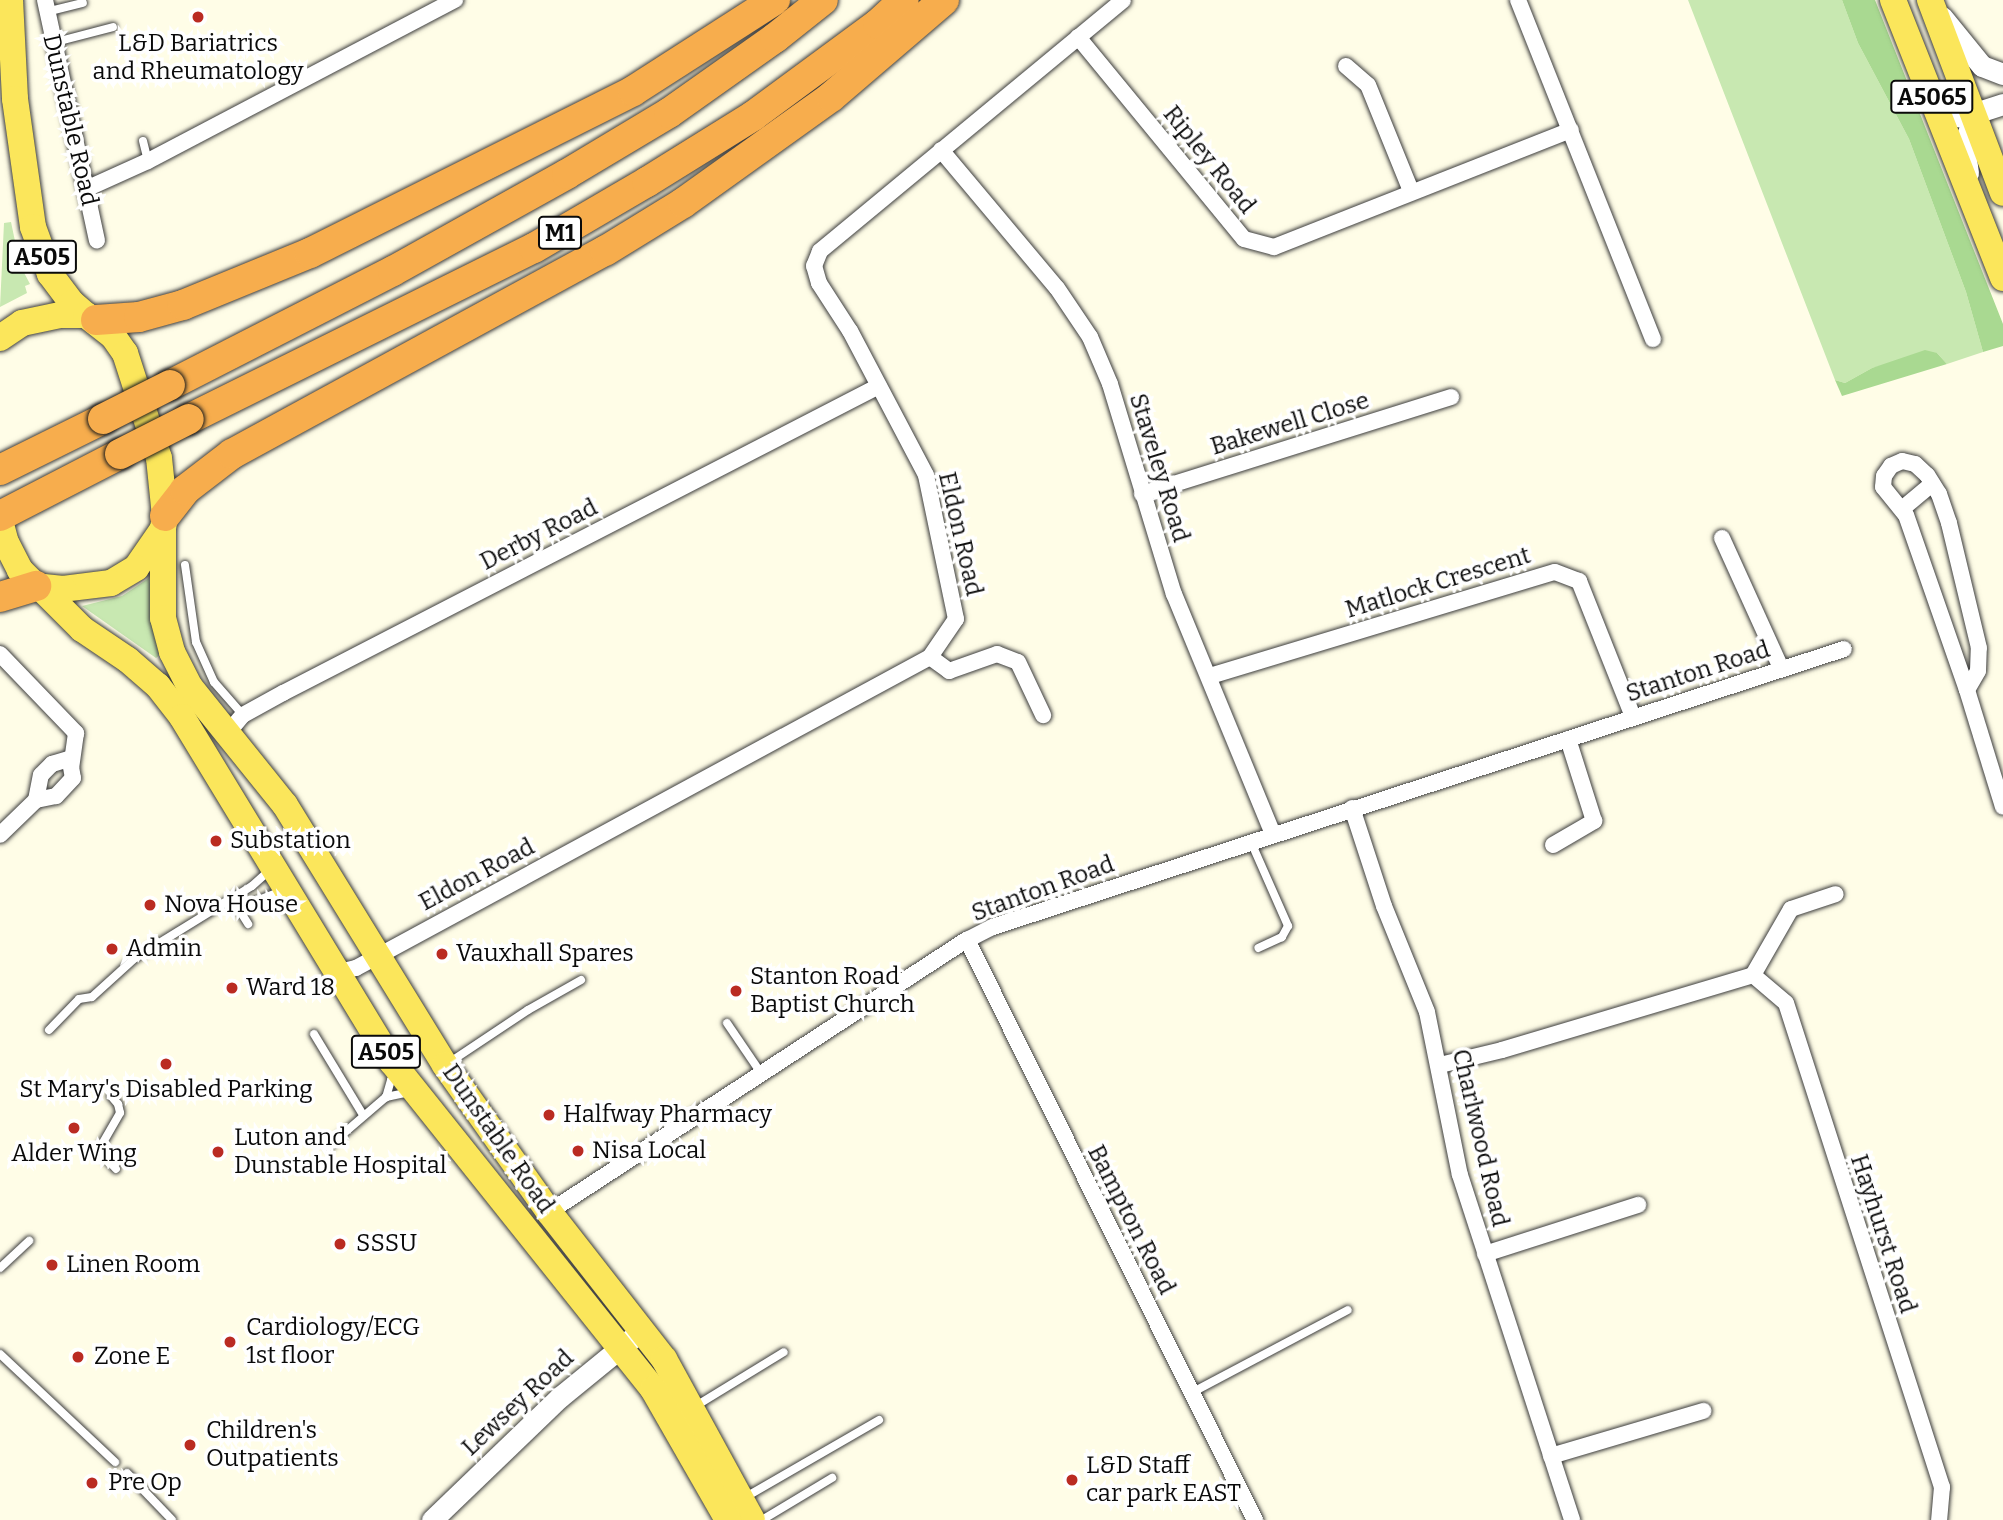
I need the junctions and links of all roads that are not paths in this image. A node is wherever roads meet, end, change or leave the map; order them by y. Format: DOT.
graph roads {
  1 [pos="10,0"];
  2 [pos="456,0"];
  3 [pos="775,0"];
  4 [pos="823,0"];
  5 [pos="904,0"];
  6 [pos="944,0"];
  7 [pos="1123,0"];
  8 [pos="1518,0"];
  9 [pos="1893,0"];
  10 [pos="1930,1"];
  11 [pos="83,3"];
  12 [pos="45,6"];
  13 [pos="113,27"];
  14 [pos="1078,37"];
  15 [pos="52,43"];
  16 [pos="1346,66"];
  17 [pos="2003,74"];
  18 [pos="1934,102"];
  19 [pos="2003,103"];
  20 [pos="1975,115"];
  21 [pos="1571,130"];
  22 [pos="143,141"];
  23 [pos="941,150"];
  24 [pos="148,161"];
  25 [pos="2002,180"];
  26 [pos="86,189"];
  27 [pos="1410,191"];
  28 [pos="1972,192"];
  29 [pos="97,240"];
  30 [pos="2003,278"];
  31 [pos="91,317"];
  32 [pos="0,338"];
  33 [pos="1653,339"];
  34 [pos="880,386"];
  35 [pos="1451,397"];
  36 [pos="9,466"];
  37 [pos="1933,484"];
  38 [pos="1142,494"];
  39 [pos="1902,509"];
  40 [pos="0,518"];
  41 [pos="164,523"];
  42 [pos="1721,538"];
  43 [pos="185,565"];
  44 [pos="38,587"];
  45 [pos="0,597"];
  46 [pos="1844,649"];
  47 [pos="0,654"];
  48 [pos="930,657"];
  49 [pos="1781,668"];
  50 [pos="1210,676"];
  51 [pos="1968,690"];
  52 [pos="243,715"];
  53 [pos="1042,715"];
  54 [pos="1633,717"];
  55 [pos="226,735"];
  56 [pos="1568,739"];
  57 [pos="72,758"];
  58 [pos="36,800"];
  59 [pos="2003,807"];
  60 [pos="1352,808"];
  61 [pos="1273,834"];
  62 [pos="0,835"];
  63 [pos="1251,842"];
  64 [pos="1553,845"];
  65 [pos="275,873"];
  66 [pos="1836,894"];
  67 [pos="231,898"];
  68 [pos="237,908"];
  69 [pos="248,925"];
  70 [pos="967,940"];
  71 [pos="1258,948"];
  72 [pos="378,954"];
  73 [pos="333,966"];
  74 [pos="1753,975"];
  75 [pos="581,980"];
  76 [pos="727,1023"];
  77 [pos="49,1030"];
  78 [pos="314,1034"];
  79 [pos="444,1065"];
  80 [pos="1440,1065"];
  81 [pos="761,1073"];
  82 [pos="407,1082"];
  83 [pos="111,1096"];
  84 [pos="386,1097"];
  85 [pos="363,1115"];
  86 [pos="329,1146"];
  87 [pos="116,1169"];
  88 [pos="1638,1205"];
  89 [pos="549,1212"];
  90 [pos="29,1241"];
  91 [pos="1485,1254"];
  92 [pos="0,1268"];
  93 [pos="1348,1310"];
  94 [pos="643,1329"];
  95 [pos="621,1349"];
  96 [pos="783,1352"];
  97 [pos="0,1354"];
  98 [pos="1193,1392"];
  99 [pos="692,1408"];
  100 [pos="1703,1411"];
  101 [pos="879,1420"];
  102 [pos="1551,1456"];
  103 [pos="115,1462"];
  104 [pos="127,1473"];
  105 [pos="832,1478"];
  106 [pos="741,1513"];
  107 [pos="172,1520"];
  108 [pos="432,1520"];
  109 [pos="762,1520"];
  110 [pos="1255,1520"];
  111 [pos="1572,1520"];
  112 [pos="1939,1520"];
  1 -- 31 [label="main road, Dunstable Road / A505"];
  2 -- 24 [label="street"];
  3 -- 31 [label="highway"];
  4 -- 36 [label="highway, M1, bridge"];
  5 -- 40 [label="highway, M1, bridge"];
  6 -- 41 [label="highway"];
  7 -- 14 [label="street, Eldon Road"];
  8 -- 21 [label="street"];
  9 -- 18 [label="main road, A5065"];
  10 -- 17 [label="street"];
  10 -- 20 [label="main road, A5065"];
  11 -- 12 [label="lane"];
  12 -- 15 [label="street, Dunstable Road"];
  13 -- 15 [label="lane"];
  14 -- 23 [label="street, Eldon Road"];
  14 -- 27 [label="street, Ripley Road"];
  15 -- 26 [label="street, Dunstable Road"];
  16 -- 27 [label="street"];
  18 -- 20 [label="street"];
  18 -- 28 [label="main road, A5065"];
  19 -- 20 [label="street"];
  20 -- 25 [label="main road, A5065"];
  20 -- 28 [label="street"];
  21 -- 27 [label="street, Ripley Road"];
  21 -- 33 [label="street"];
  22 -- 24 [label="lane"];
  23 -- 34 [label="street, Eldon Road"];
  23 -- 38 [label="street, Staveley Road"];
  24 -- 26 [label="street"];
  26 -- 29 [label="street, Dunstable Road"];
  28 -- 30 [label="main road, A5065"];
  31 -- 32 [label="main road"];
  31 -- 41 [label="main road, Dunstable Road"];
  34 -- 48 [label="street, Eldon Road"];
  34 -- 52 [label="street, Derby Road"];
  35 -- 38 [label="street, Bakewell Close"];
  37 -- 39 [label="street"];
  37 -- 39 [label="street"];
  37 -- 51 [label="street"];
  38 -- 50 [label="street, Staveley Road"];
  39 -- 51 [label="street"];
  40 -- 44 [label="main road, Dunstable Road"];
  41 -- 44 [label="main road"];
  41 -- 55 [label="main road, Dunstable Road / A505"];
  42 -- 49 [label="street"];
  43 -- 52 [label="lane"];
  44 -- 45 [label="highway"];
  44 -- 65 [label="main road, Dunstable Road"];
  46 -- 49 [label="street, Stanton Road"];
  47 -- 57 [label="street"];
  48 -- 53 [label="street"];
  48 -- 72 [label="street, Eldon Road"];
  49 -- 54 [label="street, Stanton Road"];
  50 -- 54 [label="street, Matlock Crescent"];
  50 -- 61 [label="street, Staveley Road"];
  51 -- 59 [label="street"];
  52 -- 55 [label="street, Derby Road"];
  54 -- 56 [label="street, Stanton Road"];
  55 -- 72 [label="main road, Dunstable Road / A505"];
  56 -- 60 [label="street, Stanton Road"];
  56 -- 64 [label="street"];
  57 -- 58 [label="street"];
  57 -- 58 [label="street"];
  58 -- 62 [label="street"];
  60 -- 61 [label="street, Stanton Road"];
  60 -- 80 [label="street, Charlwood Road"];
  61 -- 63 [label="street, Stanton Road"];
  63 -- 70 [label="street, Stanton Road"];
  63 -- 71 [label="lane"];
  65 -- 67 [label="lane"];
  65 -- 68 [label="lane"];
  65 -- 73 [label="main road, Dunstable Road / A505"];
  66 -- 74 [label="street"];
  67 -- 68 [label="lane"];
  67 -- 77 [label="lane"];
  68 -- 69 [label="lane"];
  70 -- 81 [label="street, Stanton Road"];
  70 -- 98 [label="street, Bampton Road"];
  72 -- 73 [label="street, Eldon Road"];
  72 -- 79 [label="main road, Dunstable Road / A505"];
  73 -- 82 [label="main road, Dunstable Road / A505"];
  74 -- 80 [label="street"];
  74 -- 112 [label="street, Hayhurst Road"];
  75 -- 79 [label="lane"];
  76 -- 81 [label="lane"];
  78 -- 85 [label="lane"];
  79 -- 89 [label="main road, Dunstable Road / A505"];
  80 -- 91 [label="street, Charlwood Road"];
  81 -- 89 [label="street, Stanton Road"];
  82 -- 84 [label="lane"];
  82 -- 84 [label="lane"];
  82 -- 95 [label="main road, Dunstable Road / A505"];
  83 -- 87 [label="lane"];
  84 -- 85 [label="lane"];
  85 -- 86 [label="lane"];
  88 -- 91 [label="street"];
  89 -- 94 [label="main road, Dunstable Road / A505"];
  90 -- 92 [label="lane"];
  91 -- 102 [label="street, Charlwood Road"];
  93 -- 98 [label="lane"];
  94 -- 95 [label="street, Lewsey Road"];
  94 -- 99 [label="main road, Dunstable Road / A505"];
  95 -- 106 [label="main road, Dunstable Road / A505"];
  95 -- 108 [label="street, Lewsey Road"];
  96 -- 99 [label="lane"];
  97 -- 103 [label="lane"];
  98 -- 110 [label="street, Bampton Road"];
  99 -- 106 [label="main road, Dunstable Road / A505"];
  100 -- 102 [label="street"];
  101 -- 106 [label="lane"];
  102 -- 111 [label="street, Charlwood Road"];
  104 -- 107 [label="lane"];
  105 -- 109 [label="lane"];
}
